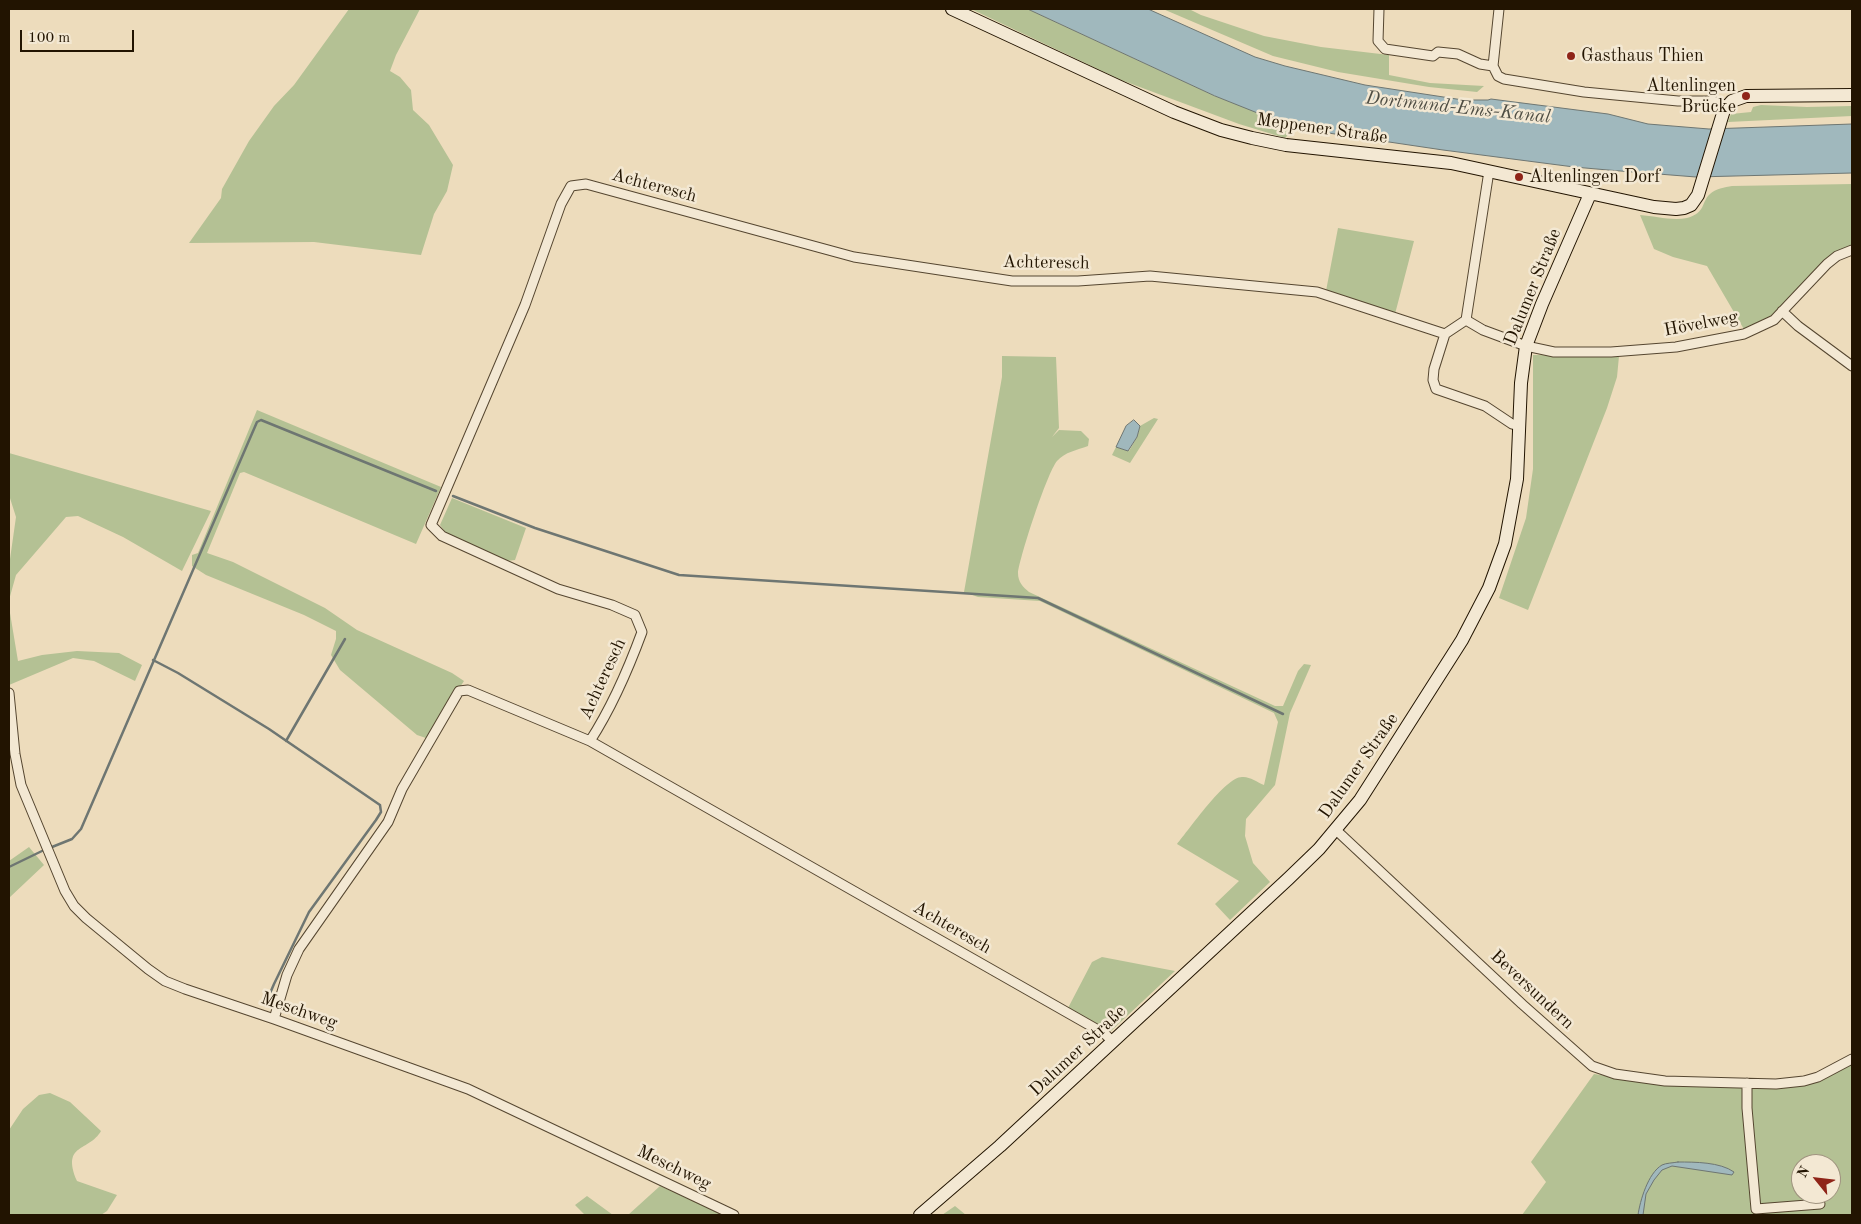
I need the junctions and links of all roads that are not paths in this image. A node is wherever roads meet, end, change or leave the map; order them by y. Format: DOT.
graph roads {
  1 [pos="952,9"];
  2 [pos="1379,9"];
  3 [pos="1499,9"];
  4 [pos="1492,66"];
  5 [pos="1852,95"];
  6 [pos="1724,111"];
  7 [pos="1489,171"];
  8 [pos="1590,194"];
  9 [pos="1852,250"];
  10 [pos="1782,311"];
  11 [pos="1466,320"];
  12 [pos="1445,334"];
  13 [pos="1526,346"];
  14 [pos="1852,366"];
  15 [pos="1519,426"];
  16 [pos="9,693"];
  17 [pos="590,741"];
  18 [pos="1336,830"];
  19 [pos="274,1019"];
  20 [pos="1113,1042"];
  21 [pos="1852,1059"];
  22 [pos="1747,1083"];
  23 [pos="1820,1204"];
  24 [pos="734,1215"];
  25 [pos="920,1215"];
  1 -- 7 [label="main road, Meppener Straße"];
  2 -- 4 [label="street"];
  3 -- 4 [label="street"];
  4 -- 6 [label="street"];
  5 -- 6 [label="main road"];
  6 -- 8 [label="main road, Meppener Straße"];
  7 -- 8 [label="main road, Meppener Straße"];
  7 -- 11 [label="street"];
  8 -- 13 [label="main road, Dalumer Straße"];
  9 -- 10 [label="street, Hövelweg"];
  10 -- 13 [label="street, Hövelweg"];
  10 -- 14 [label="street"];
  11 -- 12 [label="street"];
  11 -- 13 [label="street"];
  12 -- 15 [label="street"];
  12 -- 17 [label="street, Achteresch"];
  13 -- 15 [label="main road, Dalumer Straße"];
  15 -- 18 [label="main road, Dalumer Straße"];
  16 -- 19 [label="street, Meschweg"];
  17 -- 19 [label="street, Achteresch"];
  17 -- 20 [label="street, Achteresch"];
  18 -- 20 [label="main road, Dalumer Straße"];
  18 -- 22 [label="street, Beversundern"];
  19 -- 24 [label="street, Meschweg"];
  20 -- 25 [label="main road, Dalumer Straße"];
  21 -- 22 [label="street, Beversundern"];
  22 -- 23 [label="street"];
}
